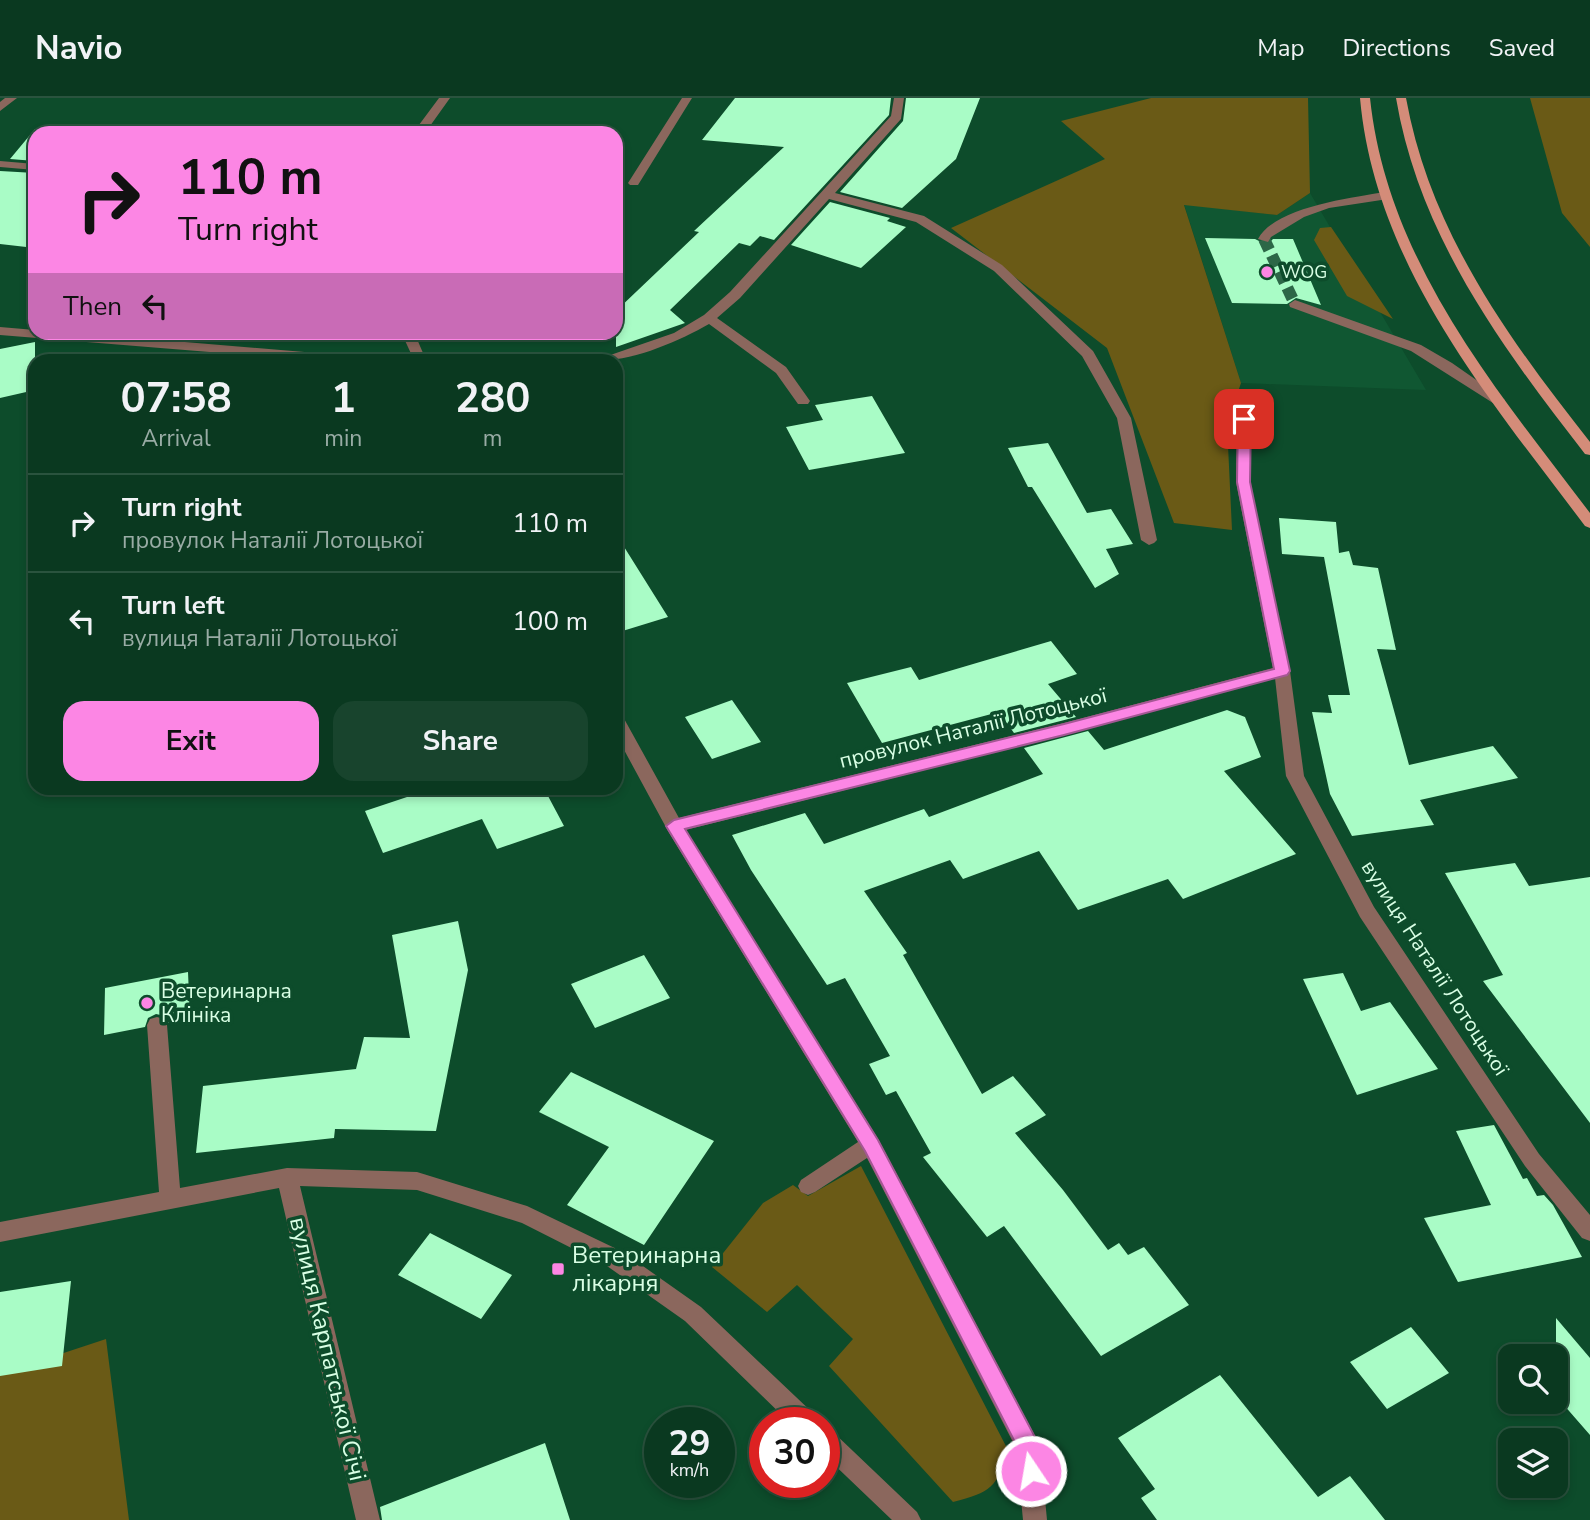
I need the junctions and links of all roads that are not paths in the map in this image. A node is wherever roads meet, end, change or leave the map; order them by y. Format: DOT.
graph roads {
  1 [pos="12,98"];
  2 [pos="445,98"];
  3 [pos="687,98"];
  4 [pos="900,98"];
  5 [pos="1365,98"];
  6 [pos="1401,98"];
  7 [pos="0,108"];
  8 [pos="424,126"];
  9 [pos="0,164"];
  10 [pos="28,166"];
  11 [pos="635,183"];
  12 [pos="826,194"];
  13 [pos="1384,196"];
  14 [pos="1264,239"];
  15 [pos="1295,304"];
  16 [pos="709,318"];
  17 [pos="0,331"];
  18 [pos="28,333"];
  19 [pos="109,340"];
  20 [pos="279,354"];
  21 [pos="622,354"];
  22 [pos="1498,400"];
  23 [pos="803,401"];
  24 [pos="1244,419"];
  25 [pos="1590,451"];
  26 [pos="1590,523"];
  27 [pos="1149,540"];
  28 [pos="1282,671"];
  29 [pos="623,732"];
  30 [pos="674,826"];
  31 [pos="157,1025"];
  32 [pos="871,1145"];
  33 [pos="287,1177"];
  34 [pos="808,1186"];
  35 [pos="170,1199"];
  36 [pos="0,1231"];
  37 [pos="1590,1231"];
  38 [pos="790,1407"];
  39 [pos="840,1454"];
  40 [pos="368,1520"];
  41 [pos="909,1520"];
  42 [pos="1035,1520"];
  1 -- 7 [label="street"];
  2 -- 8 [label="street"];
  3 -- 11 [label="street"];
  4 -- 12 [label="street"];
  5 -- 13 [label="main road"];
  6 -- 25 [label="main road"];
  9 -- 10 [label="street"];
  12 -- 16 [label="street"];
  12 -- 27 [label="street"];
  13 -- 14 [label="street"];
  13 -- 22 [label="main road"];
  15 -- 22 [label="street"];
  16 -- 21 [label="street"];
  16 -- 23 [label="street"];
  17 -- 18 [label="street"];
  19 -- 20 [label="street"];
  22 -- 26 [label="main road"];
  24 -- 28 [label="street, вулиця Наталії Лотоцької"];
  28 -- 30 [label="street, провулок Наталії Лотоцької"];
  28 -- 37 [label="street, вулиця Наталії Лотоцької"];
  29 -- 30 [label="street"];
  30 -- 32 [label="street"];
  31 -- 35 [label="street"];
  32 -- 34 [label="street"];
  32 -- 42 [label="street"];
  33 -- 35 [label="street"];
  33 -- 38 [label="street"];
  33 -- 40 [label="street, вулиця Карпатської Січі"];
  35 -- 36 [label="street"];
  39 -- 41 [label="street"];
}
